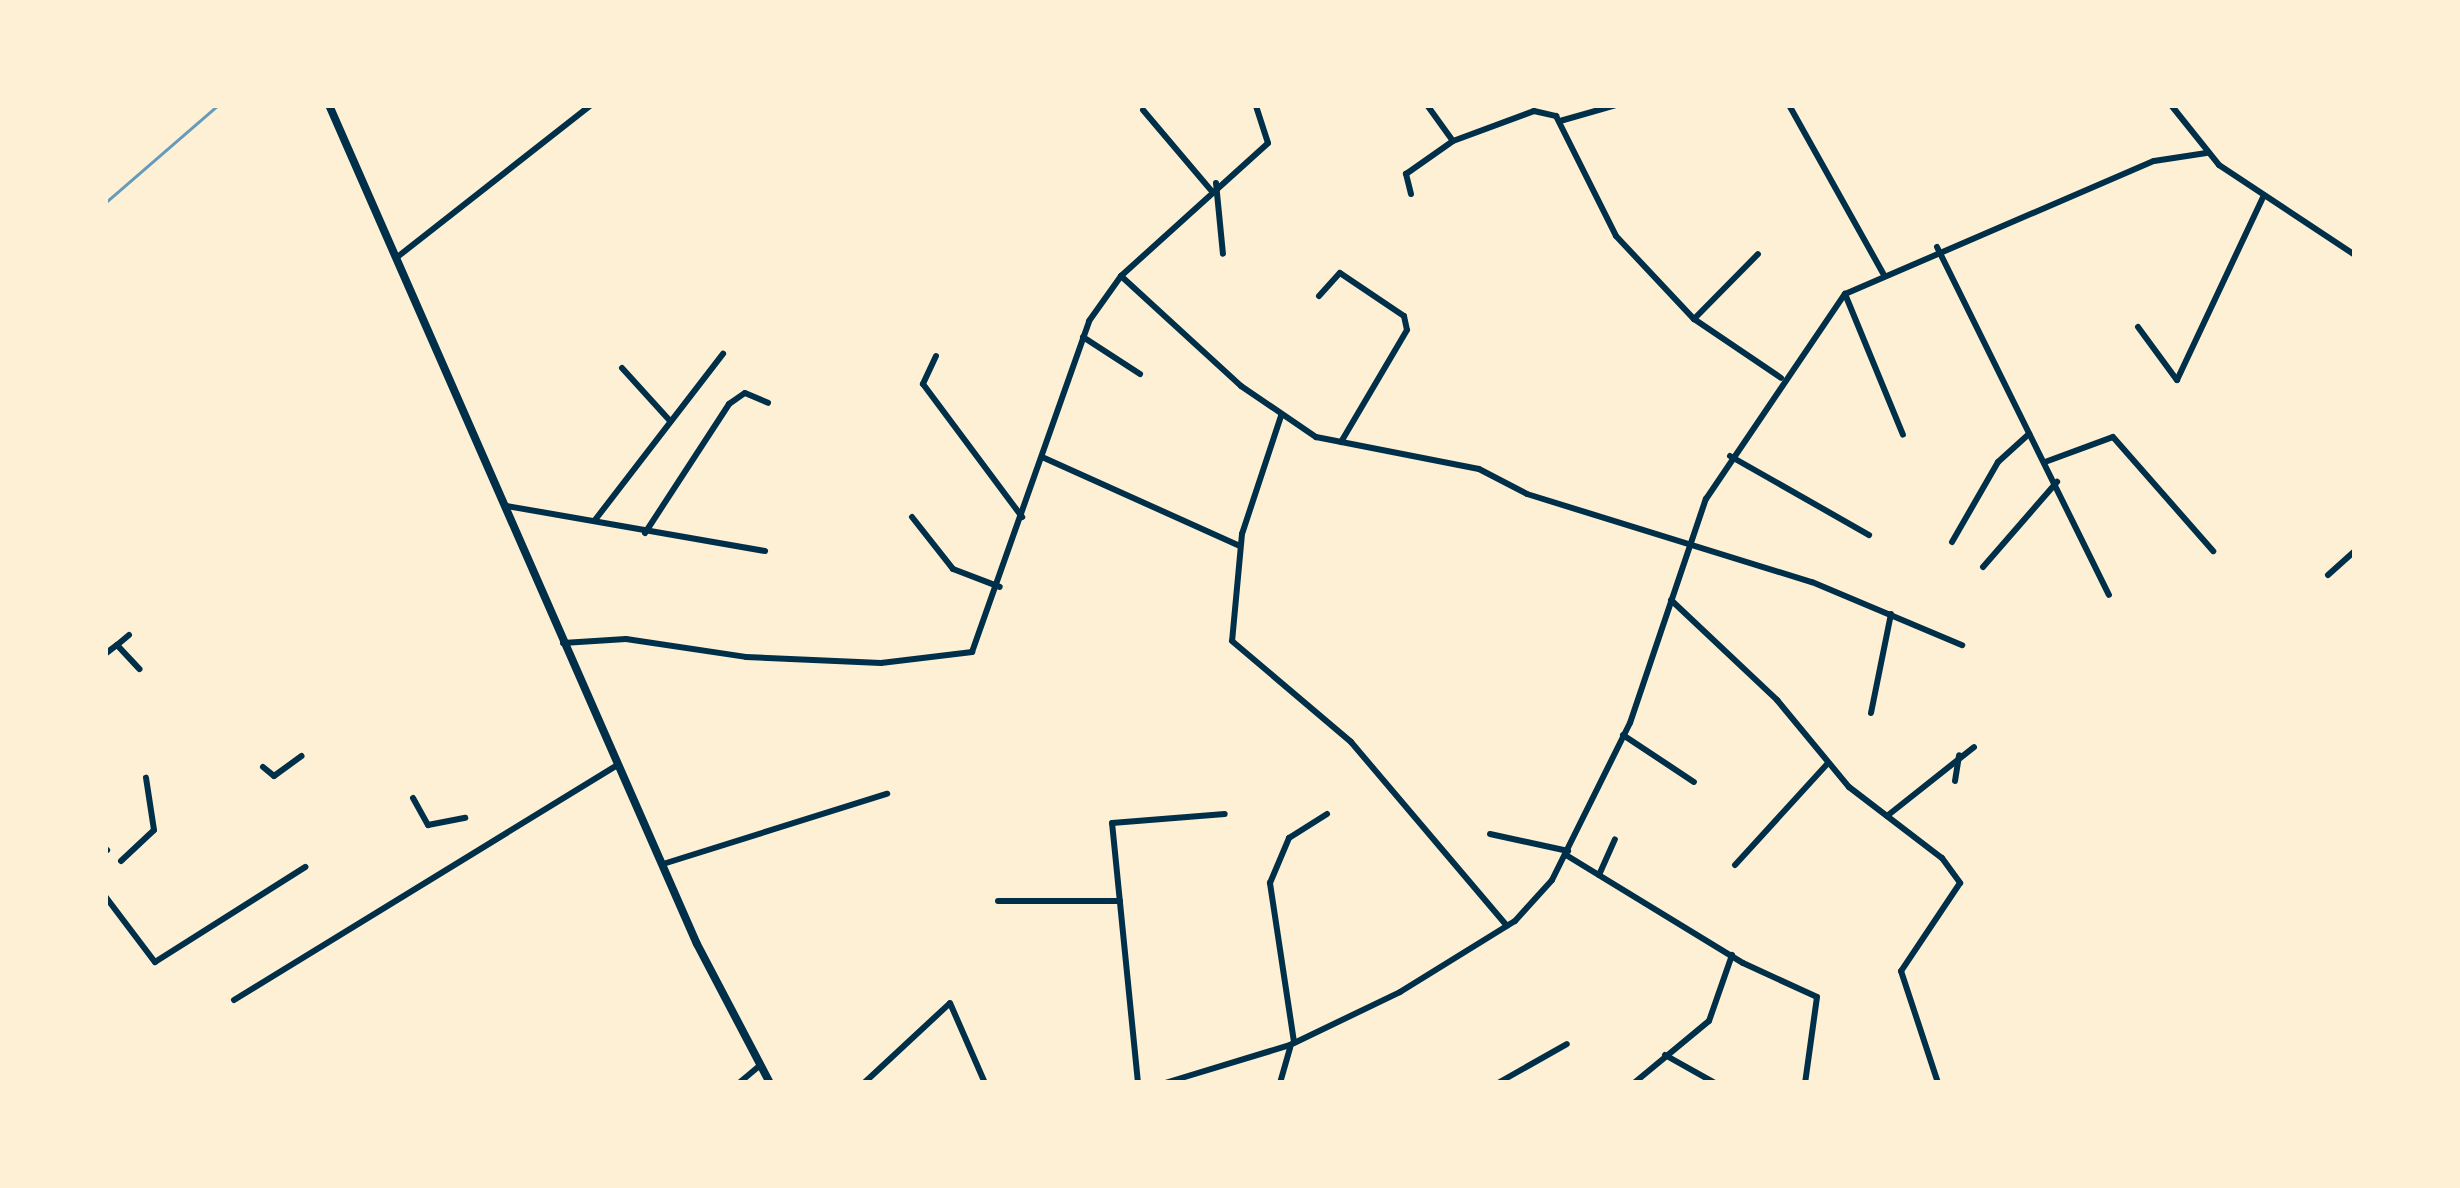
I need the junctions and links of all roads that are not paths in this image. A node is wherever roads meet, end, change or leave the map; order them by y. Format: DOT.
graph roads {
  1 [pos="328,105"];
  2 [pos="591,105"];
  3 [pos="1256,105"];
  4 [pos="1427,105"];
  5 [pos="1616,105"];
  6 [pos="1789,105"];
  7 [pos="2171,105"];
  8 [pos="1143,110"];
  9 [pos="1560,121"];
  10 [pos="1453,141"];
  11 [pos="2206,154"];
  12 [pos="1213,186"];
  13 [pos="1411,194"];
  14 [pos="2263,197"];
  15 [pos="1938,247"];
  16 [pos="1223,254"];
  17 [pos="1758,254"];
  18 [pos="2355,256"];
  19 [pos="396,258"];
  20 [pos="1883,273"];
  21 [pos="1120,276"];
  22 [pos="1845,294"];
  23 [pos="1320,296"];
  24 [pos="1694,319"];
  25 [pos="2138,327"];
  26 [pos="1082,338"];
  27 [pos="723,354"];
  28 [pos="936,356"];
  29 [pos="622,368"];
  30 [pos="1140,374"];
  31 [pos="1780,378"];
  32 [pos="768,403"];
  33 [pos="1281,416"];
  34 [pos="670,421"];
  35 [pos="2029,434"];
  36 [pos="1903,435"];
  37 [pos="1341,442"];
  38 [pos="1730,456"];
  39 [pos="1042,458"];
  40 [pos="2045,462"];
  41 [pos="2058,482"];
  42 [pos="507,506"];
  43 [pos="912,517"];
  44 [pos="1023,518"];
  45 [pos="594,521"];
  46 [pos="645,533"];
  47 [pos="1869,535"];
  48 [pos="1688,538"];
  49 [pos="1952,542"];
  50 [pos="1240,546"];
  51 [pos="765,551"];
  52 [pos="2355,551"];
  53 [pos="2213,552"];
  54 [pos="1983,567"];
  55 [pos="2328,575"];
  56 [pos="1000,587"];
  57 [pos="2108,595"];
  58 [pos="1671,600"];
  59 [pos="1891,614"];
  60 [pos="129,635"];
  61 [pos="562,644"];
  62 [pos="117,645"];
  63 [pos="1962,646"];
  64 [pos="105,654"];
  65 [pos="139,669"];
  66 [pos="1871,713"];
  67 [pos="1623,735"];
  68 [pos="1974,747"];
  69 [pos="1958,754"];
  70 [pos="302,756"];
  71 [pos="1828,763"];
  72 [pos="617,765"];
  73 [pos="263,767"];
  74 [pos="146,778"];
  75 [pos="1955,781"];
  76 [pos="1694,782"];
  77 [pos="887,794"];
  78 [pos="413,798"];
  79 [pos="1225,814"];
  80 [pos="1327,814"];
  81 [pos="1887,816"];
  82 [pos="465,818"];
  83 [pos="1490,834"];
  84 [pos="1616,839"];
  85 [pos="1567,853"];
  86 [pos="121,861"];
  87 [pos="663,864"];
  88 [pos="305,866"];
  89 [pos="1734,866"];
  90 [pos="1599,874"];
  91 [pos="105,896"];
  92 [pos="1120,900"];
  93 [pos="998,901"];
  94 [pos="1507,926"];
  95 [pos="1732,955"];
  96 [pos="234,1000"];
  97 [pos="1292,1044"];
  98 [pos="1567,1044"];
  99 [pos="1665,1055"];
  100 [pos="760,1066"];
  101 [pos="738,1083"];
  102 [pos="770,1083"];
  103 [pos="864,1083"];
  104 [pos="985,1083"];
  105 [pos="1138,1083"];
  106 [pos="1165,1083"];
  107 [pos="1280,1083"];
  108 [pos="1498,1083"];
  109 [pos="1634,1083"];
  110 [pos="1715,1083"];
  111 [pos="1805,1083"];
  112 [pos="1938,1083"];
  1 -- 19 [label="street"];
  2 -- 19 [label="street"];
  3 -- 12 [label="street"];
  4 -- 10 [label="street"];
  5 -- 9 [label="street"];
  6 -- 20 [label="street"];
  7 -- 11 [label="street"];
  8 -- 12 [label="street"];
  9 -- 10 [label="street"];
  9 -- 24 [label="street"];
  10 -- 13 [label="street"];
  11 -- 14 [label="street"];
  11 -- 15 [label="street"];
  12 -- 16 [label="street"];
  12 -- 21 [label="street"];
  14 -- 18 [label="street"];
  14 -- 25 [label="street"];
  15 -- 20 [label="street"];
  15 -- 35 [label="street"];
  17 -- 24 [label="street"];
  19 -- 42 [label="street"];
  20 -- 22 [label="street"];
  21 -- 26 [label="street"];
  21 -- 33 [label="street"];
  22 -- 31 [label="street"];
  22 -- 36 [label="street"];
  23 -- 37 [label="street"];
  24 -- 31 [label="street"];
  26 -- 30 [label="street"];
  26 -- 39 [label="street"];
  27 -- 34 [label="street"];
  28 -- 44 [label="street"];
  29 -- 34 [label="street"];
  31 -- 38 [label="street"];
  32 -- 46 [label="street"];
  33 -- 37 [label="street"];
  33 -- 50 [label="street"];
  34 -- 45 [label="street"];
  35 -- 40 [label="street"];
  35 -- 49 [label="street"];
  37 -- 48 [label="street"];
  38 -- 47 [label="street"];
  38 -- 48 [label="street"];
  39 -- 44 [label="street"];
  39 -- 50 [label="street"];
  40 -- 41 [label="street"];
  40 -- 53 [label="street"];
  41 -- 54 [label="street"];
  41 -- 57 [label="street"];
  42 -- 45 [label="street"];
  42 -- 61 [label="street"];
  43 -- 56 [label="street"];
  44 -- 56 [label="street"];
  45 -- 46 [label="street"];
  46 -- 51 [label="street"];
  48 -- 58 [label="street"];
  48 -- 59 [label="street"];
  50 -- 94 [label="street"];
  52 -- 55 [label="street"];
  56 -- 61 [label="street"];
  58 -- 67 [label="street"];
  58 -- 71 [label="street"];
  59 -- 63 [label="street"];
  59 -- 66 [label="street"];
  60 -- 62 [label="street"];
  61 -- 72 [label="street"];
  62 -- 64 [label="street"];
  62 -- 65 [label="street"];
  67 -- 76 [label="street"];
  67 -- 85 [label="street"];
  68 -- 69 [label="street"];
  69 -- 75 [label="street"];
  69 -- 81 [label="street"];
  70 -- 73 [label="street"];
  71 -- 81 [label="street"];
  71 -- 89 [label="street"];
  72 -- 87 [label="street"];
  72 -- 96 [label="street"];
  74 -- 86 [label="street"];
  77 -- 87 [label="street"];
  78 -- 82 [label="street"];
  79 -- 92 [label="street"];
  80 -- 97 [label="street"];
  81 -- 112 [label="street"];
  83 -- 85 [label="street"];
  84 -- 90 [label="street"];
  85 -- 90 [label="street"];
  85 -- 94 [label="street"];
  87 -- 100 [label="street"];
  88 -- 91 [label="street"];
  90 -- 95 [label="street"];
  92 -- 93 [label="street"];
  92 -- 105 [label="street"];
  94 -- 97 [label="street"];
  95 -- 99 [label="street"];
  95 -- 111 [label="street"];
  97 -- 106 [label="street"];
  97 -- 107 [label="street"];
  98 -- 108 [label="street"];
  99 -- 109 [label="street"];
  99 -- 110 [label="street"];
  100 -- 101 [label="street"];
  100 -- 102 [label="street"];
  103 -- 104 [label="street"];
}
